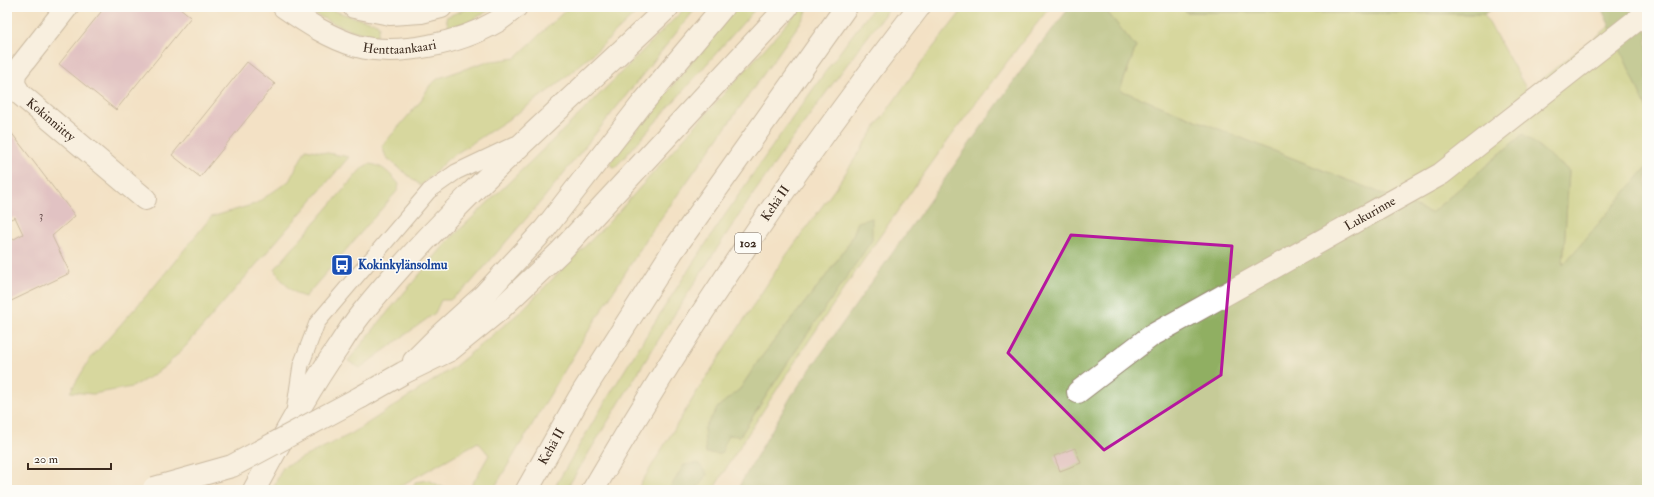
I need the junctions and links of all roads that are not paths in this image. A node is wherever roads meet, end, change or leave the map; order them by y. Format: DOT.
graph roads {
  1 [pos="67,7"];
  2 [pos="284,7"];
  3 [pos="354,7"];
  4 [pos="441,7"];
  5 [pos="516,7"];
  6 [pos="668,7"];
  7 [pos="723,7"];
  8 [pos="787,7"];
  9 [pos="846,7"];
  10 [pos="919,7"];
  11 [pos="1647,12"];
  12 [pos="530,137"];
  13 [pos="145,199"];
  14 [pos="403,373"];
  15 [pos="1078,392"];
  16 [pos="292,420"];
  17 [pos="150,489"];
  18 [pos="254,490"];
  19 [pos="527,490"];
  20 [pos="593,490"];
  1 -- 13 [label="main road, Kokinniitty"];
  2 -- 5 [label="main road, Henttaankaari"];
  3 -- 4 [label="main road"];
  6 -- 12 [label="main road"];
  7 -- 14 [label="main road"];
  8 -- 14 [label="main road"];
  9 -- 19 [label="main road, Kehä II"];
  10 -- 20 [label="main road, Kehä II / 102"];
  11 -- 15 [label="main road, Lukurinne"];
  12 -- 16 [label="main road"];
  12 -- 16 [label="lane"];
  14 -- 17 [label="main road, bridge"];
  16 -- 18 [label="main road"];
}
